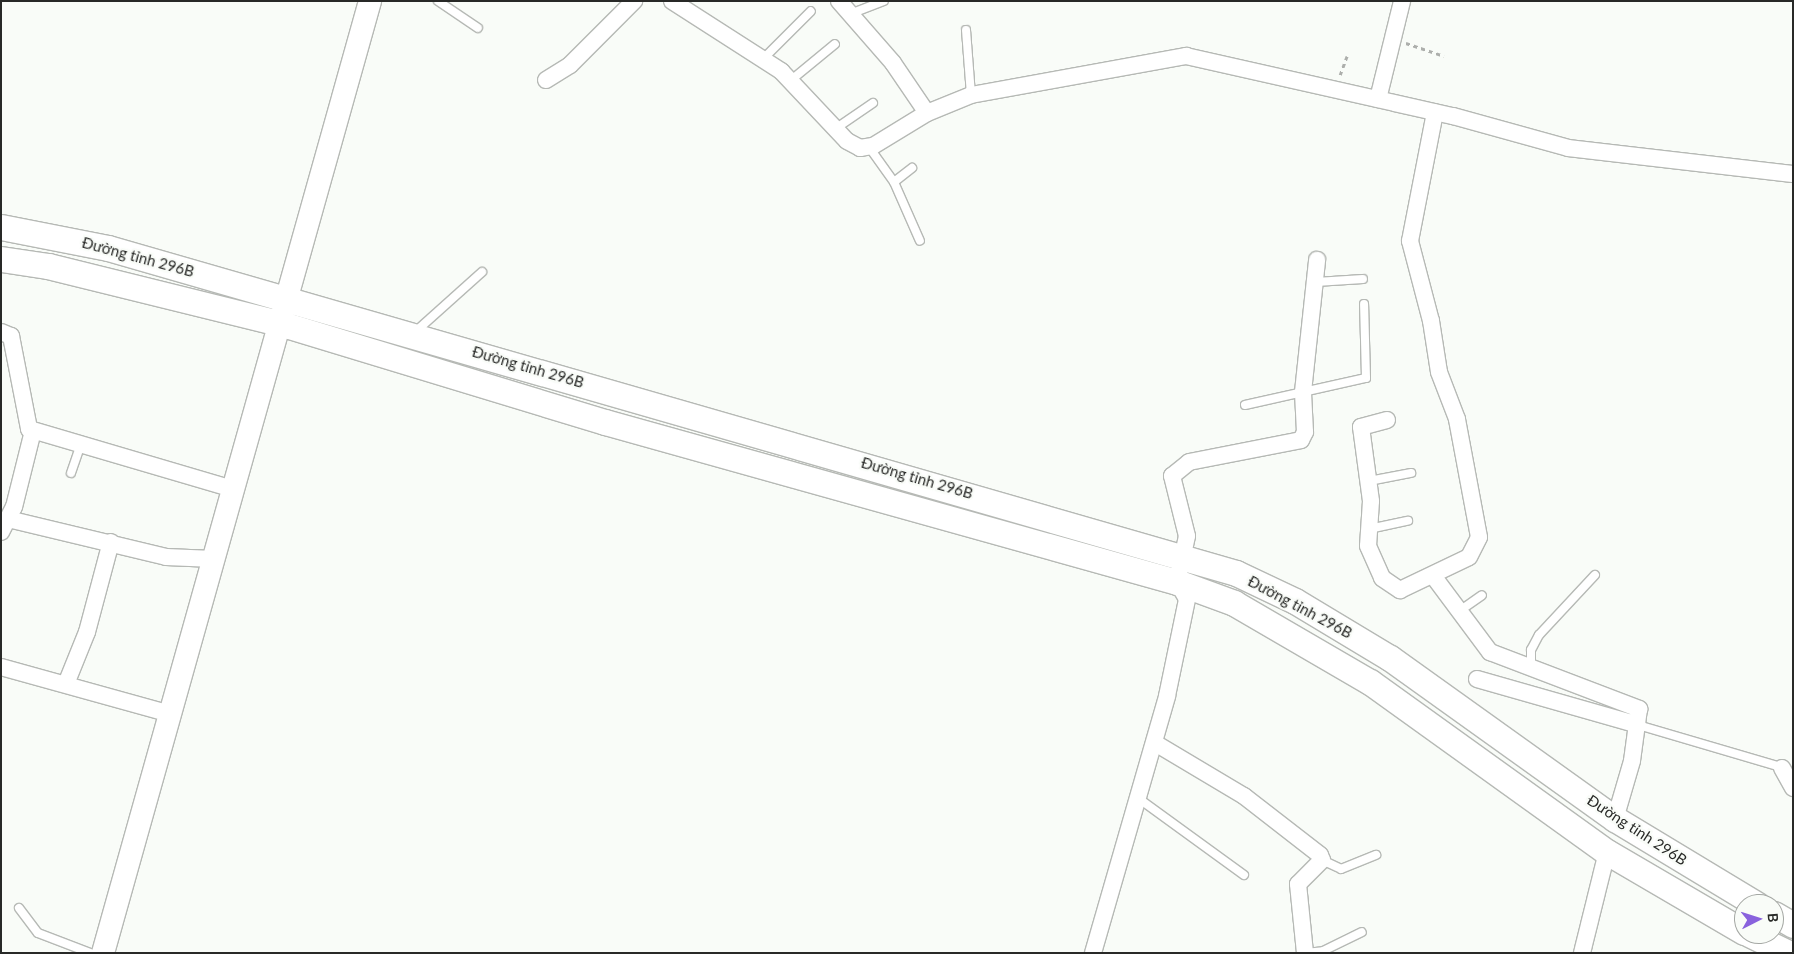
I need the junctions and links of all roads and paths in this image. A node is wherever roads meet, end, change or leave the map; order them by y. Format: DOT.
graph roads {
  1 [pos="370,1"];
  2 [pos="438,1"];
  3 [pos="634,1"];
  4 [pos="672,1"];
  5 [pos="839,1"];
  6 [pos="884,1"];
  7 [pos="1402,1"];
  8 [pos="811,11"];
  9 [pos="850,14"];
  10 [pos="478,28"];
  11 [pos="966,30"];
  12 [pos="1395,39"];
  13 [pos="836,44"];
  14 [pos="1347,56"];
  15 [pos="1444,56"];
  16 [pos="764,58"];
  17 [pos="546,80"];
  18 [pos="790,81"];
  19 [pos="1335,88"];
  20 [pos="971,95"];
  21 [pos="1378,98"];
  22 [pos="873,103"];
  23 [pos="1435,112"];
  24 [pos="927,113"];
  25 [pos="835,129"];
  26 [pos="869,147"];
  27 [pos="912,168"];
  28 [pos="1793,174"];
  29 [pos="894,182"];
  30 [pos="1,227"];
  31 [pos="920,241"];
  32 [pos="1,259"];
  33 [pos="1317,260"];
  34 [pos="482,272"];
  35 [pos="1363,279"];
  36 [pos="1316,282"];
  37 [pos="288,300"];
  38 [pos="1364,304"];
  39 [pos="279,323"];
  40 [pos="1,332"];
  41 [pos="412,335"];
  42 [pos="1303,392"];
  43 [pos="1245,405"];
  44 [pos="1387,420"];
  45 [pos="33,431"];
  46 [pos="81,444"];
  47 [pos="70,472"];
  48 [pos="1411,474"];
  49 [pos="1369,481"];
  50 [pos="233,488"];
  51 [pos="1408,521"];
  52 [pos="5,526"];
  53 [pos="1368,529"];
  54 [pos="111,542"];
  55 [pos="1185,556"];
  56 [pos="214,559"];
  57 [pos="1595,575"];
  58 [pos="1434,577"];
  59 [pos="1177,582"];
  60 [pos="1482,595"];
  61 [pos="1458,612"];
  62 [pos="1,667"];
  63 [pos="1533,671"];
  64 [pos="1477,679"];
  65 [pos="66,684"];
  66 [pos="170,714"];
  67 [pos="1638,726"];
  68 [pos="1155,743"];
  69 [pos="1788,770"];
  70 [pos="1793,788"];
  71 [pos="1136,797"];
  72 [pos="1615,819"];
  73 [pos="1607,852"];
  74 [pos="1376,855"];
  75 [pos="1322,860"];
  76 [pos="1244,875"];
  77 [pos="1739,894"];
  78 [pos="19,908"];
  79 [pos="1734,926"];
  80 [pos="1362,932"];
  81 [pos="1770,944"];
  82 [pos="90,953"];
  83 [pos="103,953"];
  84 [pos="1093,953"];
  85 [pos="1305,953"];
  86 [pos="1582,953"];
  87 [pos="1788,953"];
  1 -- 37 [label="street"];
  2 -- 10 [label="lane"];
  3 -- 17 [label="street"];
  4 -- 16 [label="street"];
  5 -- 9 [label="street"];
  6 -- 9 [label="lane"];
  7 -- 12 [label="street"];
  8 -- 16 [label="lane"];
  9 -- 24 [label="street"];
  11 -- 20 [label="lane"];
  12 -- 15 [label="path"];
  12 -- 21 [label="street"];
  13 -- 18 [label="lane"];
  14 -- 19 [label="path"];
  16 -- 18 [label="street"];
  18 -- 25 [label="street"];
  19 -- 20 [label="street"];
  19 -- 21 [label="street"];
  20 -- 24 [label="street"];
  21 -- 23 [label="street"];
  22 -- 25 [label="lane"];
  23 -- 28 [label="street"];
  23 -- 58 [label="street"];
  24 -- 26 [label="street"];
  25 -- 26 [label="street"];
  26 -- 29 [label="lane"];
  27 -- 29 [label="lane"];
  29 -- 31 [label="lane"];
  30 -- 37 [label="main road, Đường tỉnh 296B"];
  32 -- 39 [label="main road, Đường tỉnh 296B"];
  33 -- 36 [label="street"];
  34 -- 41 [label="lane"];
  35 -- 36 [label="lane"];
  36 -- 42 [label="street"];
  37 -- 39 [label="street"];
  37 -- 41 [label="main road, Đường tỉnh 296B"];
  38 -- 42 [label="lane"];
  39 -- 50 [label="street"];
  39 -- 59 [label="main road, Đường tỉnh 296B"];
  40 -- 45 [label="street"];
  41 -- 55 [label="main road, Đường tỉnh 296B"];
  42 -- 43 [label="lane"];
  42 -- 55 [label="street"];
  44 -- 49 [label="street"];
  45 -- 46 [label="street"];
  45 -- 52 [label="street"];
  46 -- 47 [label="lane"];
  46 -- 50 [label="street"];
  48 -- 49 [label="lane"];
  49 -- 53 [label="street"];
  50 -- 56 [label="street"];
  51 -- 53 [label="lane"];
  52 -- 54 [label="street"];
  53 -- 58 [label="street"];
  54 -- 56 [label="street"];
  54 -- 65 [label="street"];
  55 -- 59 [label="street"];
  55 -- 72 [label="main road, Đường tỉnh 296B"];
  56 -- 66 [label="street"];
  57 -- 63 [label="lane"];
  58 -- 61 [label="street"];
  59 -- 68 [label="street"];
  59 -- 73 [label="main road, Đường tỉnh 296B"];
  60 -- 61 [label="lane"];
  61 -- 63 [label="street"];
  62 -- 65 [label="street"];
  63 -- 67 [label="street"];
  64 -- 67 [label="street"];
  65 -- 66 [label="street"];
  66 -- 83 [label="street"];
  67 -- 69 [label="lane"];
  67 -- 72 [label="street"];
  68 -- 71 [label="street"];
  68 -- 75 [label="street"];
  69 -- 70 [label="street"];
  71 -- 76 [label="lane"];
  71 -- 84 [label="street"];
  72 -- 77 [label="main road, Đường tỉnh 296B"];
  73 -- 79 [label="main road, Đường tỉnh 296B"];
  73 -- 86 [label="street"];
  74 -- 75 [label="lane"];
  75 -- 85 [label="street"];
  78 -- 82 [label="lane"];
  80 -- 85 [label="lane"];
  81 -- 87 [label="main road"];
}
